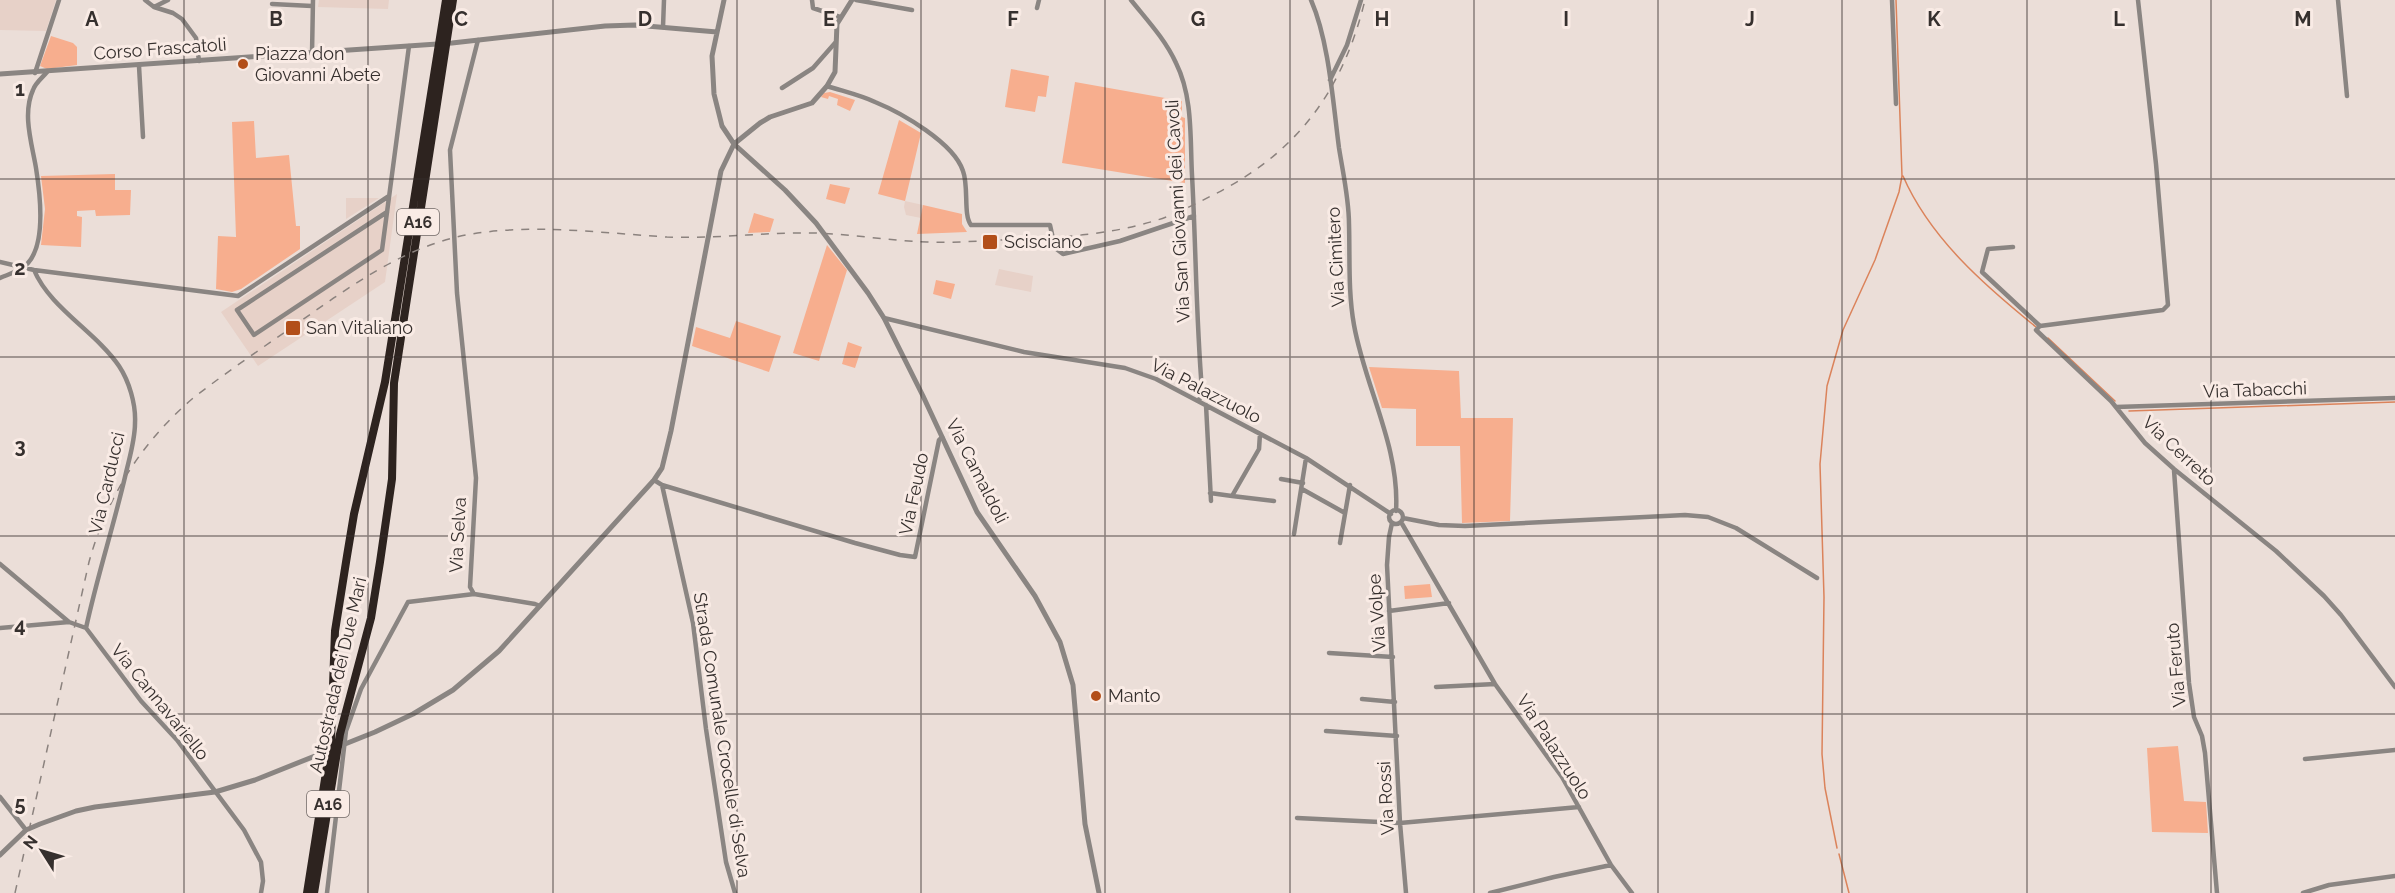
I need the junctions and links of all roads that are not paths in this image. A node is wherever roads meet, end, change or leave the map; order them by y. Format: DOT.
graph roads {
  1 [pos="59,0"];
  2 [pos="145,0"];
  3 [pos="168,0"];
  4 [pos="446,0"];
  5 [pos="453,0"];
  6 [pos="664,0"];
  7 [pos="724,0"];
  8 [pos="812,0"];
  9 [pos="854,0"];
  10 [pos="1039,0"];
  11 [pos="1131,0"];
  12 [pos="1311,0"];
  13 [pos="1361,0"];
  14 [pos="1893,0"];
  15 [pos="2138,0"];
  16 [pos="2338,0"];
  17 [pos="312,3"];
  18 [pos="272,4"];
  19 [pos="154,7"];
  20 [pos="1037,8"];
  21 [pos="912,10"];
  22 [pos="840,17"];
  23 [pos="663,27"];
  24 [pos="444,32"];
  25 [pos="717,32"];
  26 [pos="478,40"];
  27 [pos="835,43"];
  28 [pos="410,46"];
  29 [pos="312,54"];
  30 [pos="440,55"];
  31 [pos="199,61"];
  32 [pos="139,66"];
  33 [pos="35,72"];
  34 [pos="49,72"];
  35 [pos="0,74"];
  36 [pos="1330,80"];
  37 [pos="827,86"];
  38 [pos="782,88"];
  39 [pos="2347,96"];
  40 [pos="1896,104"];
  41 [pos="143,137"];
  42 [pos="734,144"];
  43 [pos="389,196"];
  44 [pos="387,212"];
  45 [pos="1194,216"];
  46 [pos="2013,247"];
  47 [pos="0,262"];
  48 [pos="23,268"];
  49 [pos="34,270"];
  50 [pos="0,278"];
  51 [pos="884,318"];
  52 [pos="2040,326"];
  53 [pos="2395,398"];
  54 [pos="1199,401"];
  55 [pos="1206,405"];
  56 [pos="2116,407"];
  57 [pos="1260,434"];
  58 [pos="942,437"];
  59 [pos="1306,458"];
  60 [pos="2174,469"];
  61 [pos="654,480"];
  62 [pos="1281,480"];
  63 [pos="662,485"];
  64 [pos="1350,485"];
  65 [pos="1302,486"];
  66 [pos="1210,493"];
  67 [pos="1232,496"];
  68 [pos="1211,501"];
  69 [pos="1274,501"];
  70 [pos="1394,512"];
  71 [pos="1345,513"];
  72 [pos="1402,520"];
  73 [pos="1392,523"];
  74 [pos="1294,534"];
  75 [pos="1340,543"];
  76 [pos="0,564"];
  77 [pos="1817,578"];
  78 [pos="474,594"];
  79 [pos="1449,603"];
  80 [pos="540,606"];
  81 [pos="1389,611"];
  82 [pos="69,622"];
  83 [pos="0,628"];
  84 [pos="86,628"];
  85 [pos="1329,653"];
  86 [pos="1393,657"];
  87 [pos="1496,684"];
  88 [pos="1436,687"];
  89 [pos="2395,687"];
  90 [pos="1362,699"];
  91 [pos="1395,702"];
  92 [pos="1326,731"];
  93 [pos="1397,736"];
  94 [pos="2395,750"];
  95 [pos="2305,759"];
  96 [pos="215,792"];
  97 [pos="0,797"];
  98 [pos="1579,807"];
  99 [pos="1297,818"];
  100 [pos="1400,823"];
  101 [pos="26,830"];
  102 [pos="0,855"];
  103 [pos="1611,865"];
  104 [pos="2395,876"];
  105 [pos="261,893"];
  106 [pos="307,893"];
  107 [pos="314,893"];
  108 [pos="327,893"];
  109 [pos="735,893"];
  110 [pos="1100,893"];
  111 [pos="1406,893"];
  112 [pos="1490,893"];
  113 [pos="1632,893"];
  114 [pos="2217,893"];
  115 [pos="2303,893"];
  1 -- 33 [label="street"];
  2 -- 19 [label="street"];
  3 -- 19 [label="street"];
  4 -- 24 [label="highway, Autostrada dei Due Mari / A16"];
  5 -- 24 [label="highway, Autostrada dei Due Mari / A16"];
  6 -- 23 [label="street"];
  7 -- 25 [label="street, Via Camaldoli"];
  8 -- 22 [label="street"];
  9 -- 21 [label="street"];
  9 -- 22 [label="street"];
  10 -- 20 [label="street"];
  11 -- 45 [label="street, Via San Giovanni dei Cavoli"];
  12 -- 36 [label="street, Via Cimitero"];
  13 -- 36 [label="street"];
  14 -- 40 [label="street"];
  15 -- 52 [label="street"];
  16 -- 39 [label="street"];
  17 -- 18 [label="street"];
  17 -- 29 [label="street"];
  19 -- 31 [label="street"];
  22 -- 27 [label="street"];
  23 -- 25 [label="street, Corso Frascatoli"];
  23 -- 26 [label="street, Corso Frascatoli"];
  24 -- 30 [label="highway, Autostrada dei Due Mari / A16"];
  25 -- 42 [label="street, Via Camaldoli"];
  26 -- 28 [label="street, Corso Frascatoli"];
  26 -- 78 [label="street, Via Selva"];
  27 -- 37 [label="street"];
  27 -- 38 [label="street"];
  28 -- 29 [label="street, Corso Frascatoli"];
  28 -- 43 [label="street"];
  29 -- 31 [label="street, Corso Frascatoli"];
  30 -- 106 [label="highway, Autostrada dei Due Mari / A16"];
  30 -- 107 [label="highway, Autostrada dei Due Mari / A16"];
  31 -- 32 [label="street, Corso Frascatoli"];
  32 -- 34 [label="street, Corso Frascatoli"];
  32 -- 41 [label="street"];
  33 -- 34 [label="street, Corso Frascatoli"];
  33 -- 35 [label="street, Corso Frascatoli"];
  34 -- 48 [label="street"];
  36 -- 70 [label="street, Via Cimitero"];
  37 -- 42 [label="street"];
  37 -- 45 [label="street"];
  42 -- 51 [label="street, Via Camaldoli"];
  42 -- 61 [label="street"];
  43 -- 44 [label="street"];
  43 -- 49 [label="street"];
  44 -- 44 [label="street"];
  45 -- 54 [label="street, Via San Giovanni dei Cavoli"];
  46 -- 52 [label="street, Via Cerreto"];
  47 -- 48 [label="street"];
  48 -- 49 [label="street"];
  48 -- 50 [label="street"];
  49 -- 84 [label="street, Via Carducci"];
  51 -- 54 [label="street, Via Palazzuolo"];
  51 -- 58 [label="street, Via Camaldoli"];
  52 -- 56 [label="street, Via Cerreto"];
  53 -- 56 [label="street, Via Tabacchi"];
  54 -- 55 [label="street, Via Palazzuolo"];
  55 -- 57 [label="street, Via Palazzuolo"];
  55 -- 66 [label="street"];
  56 -- 60 [label="street, Via Cerreto"];
  57 -- 59 [label="street, Via Palazzuolo"];
  57 -- 67 [label="street"];
  58 -- 63 [label="street, Via Feudo"];
  58 -- 110 [label="street, Via Camaldoli"];
  59 -- 64 [label="street, Via Palazzuolo"];
  59 -- 65 [label="street"];
  60 -- 89 [label="street, Via Cerreto"];
  60 -- 114 [label="street, Via Feruto"];
  61 -- 63 [label="street"];
  61 -- 80 [label="street"];
  62 -- 65 [label="street"];
  63 -- 109 [label="street, Strada Comunale Crocelle di Selva"];
  64 -- 70 [label="street, Via Palazzuolo"];
  64 -- 71 [label="street"];
  65 -- 71 [label="street"];
  65 -- 74 [label="street"];
  66 -- 67 [label="street"];
  66 -- 68 [label="street"];
  67 -- 69 [label="street"];
  70 -- 72 [label="street, Via Palazzuolo"];
  70 -- 73 [label="street, Via Cimitero"];
  71 -- 75 [label="street"];
  72 -- 73 [label="street"];
  72 -- 77 [label="street"];
  72 -- 79 [label="street, Via Palazzuolo"];
  73 -- 81 [label="street, Via Volpe"];
  76 -- 82 [label="street"];
  78 -- 80 [label="street, Via Selva"];
  78 -- 108 [label="street"];
  79 -- 81 [label="street"];
  79 -- 87 [label="street, Via Palazzuolo"];
  80 -- 96 [label="street"];
  81 -- 86 [label="street, Via Volpe"];
  82 -- 83 [label="street"];
  82 -- 84 [label="street"];
  84 -- 96 [label="street, Via Cannavariello"];
  85 -- 86 [label="street"];
  86 -- 91 [label="street, Via Volpe"];
  87 -- 88 [label="street"];
  87 -- 98 [label="street, Via Palazzuolo"];
  90 -- 91 [label="street"];
  91 -- 93 [label="street, Via Rossi"];
  92 -- 93 [label="street"];
  93 -- 100 [label="street, Via Rossi"];
  94 -- 95 [label="street"];
  96 -- 101 [label="street"];
  96 -- 105 [label="street, Via Cannavariello"];
  97 -- 101 [label="street"];
  98 -- 100 [label="street"];
  98 -- 103 [label="street, Via Palazzuolo"];
  99 -- 100 [label="street"];
  100 -- 111 [label="street, Via Rossi"];
  101 -- 102 [label="street"];
  103 -- 112 [label="street"];
  103 -- 113 [label="street, Via Palazzuolo"];
  104 -- 115 [label="street"];
}
